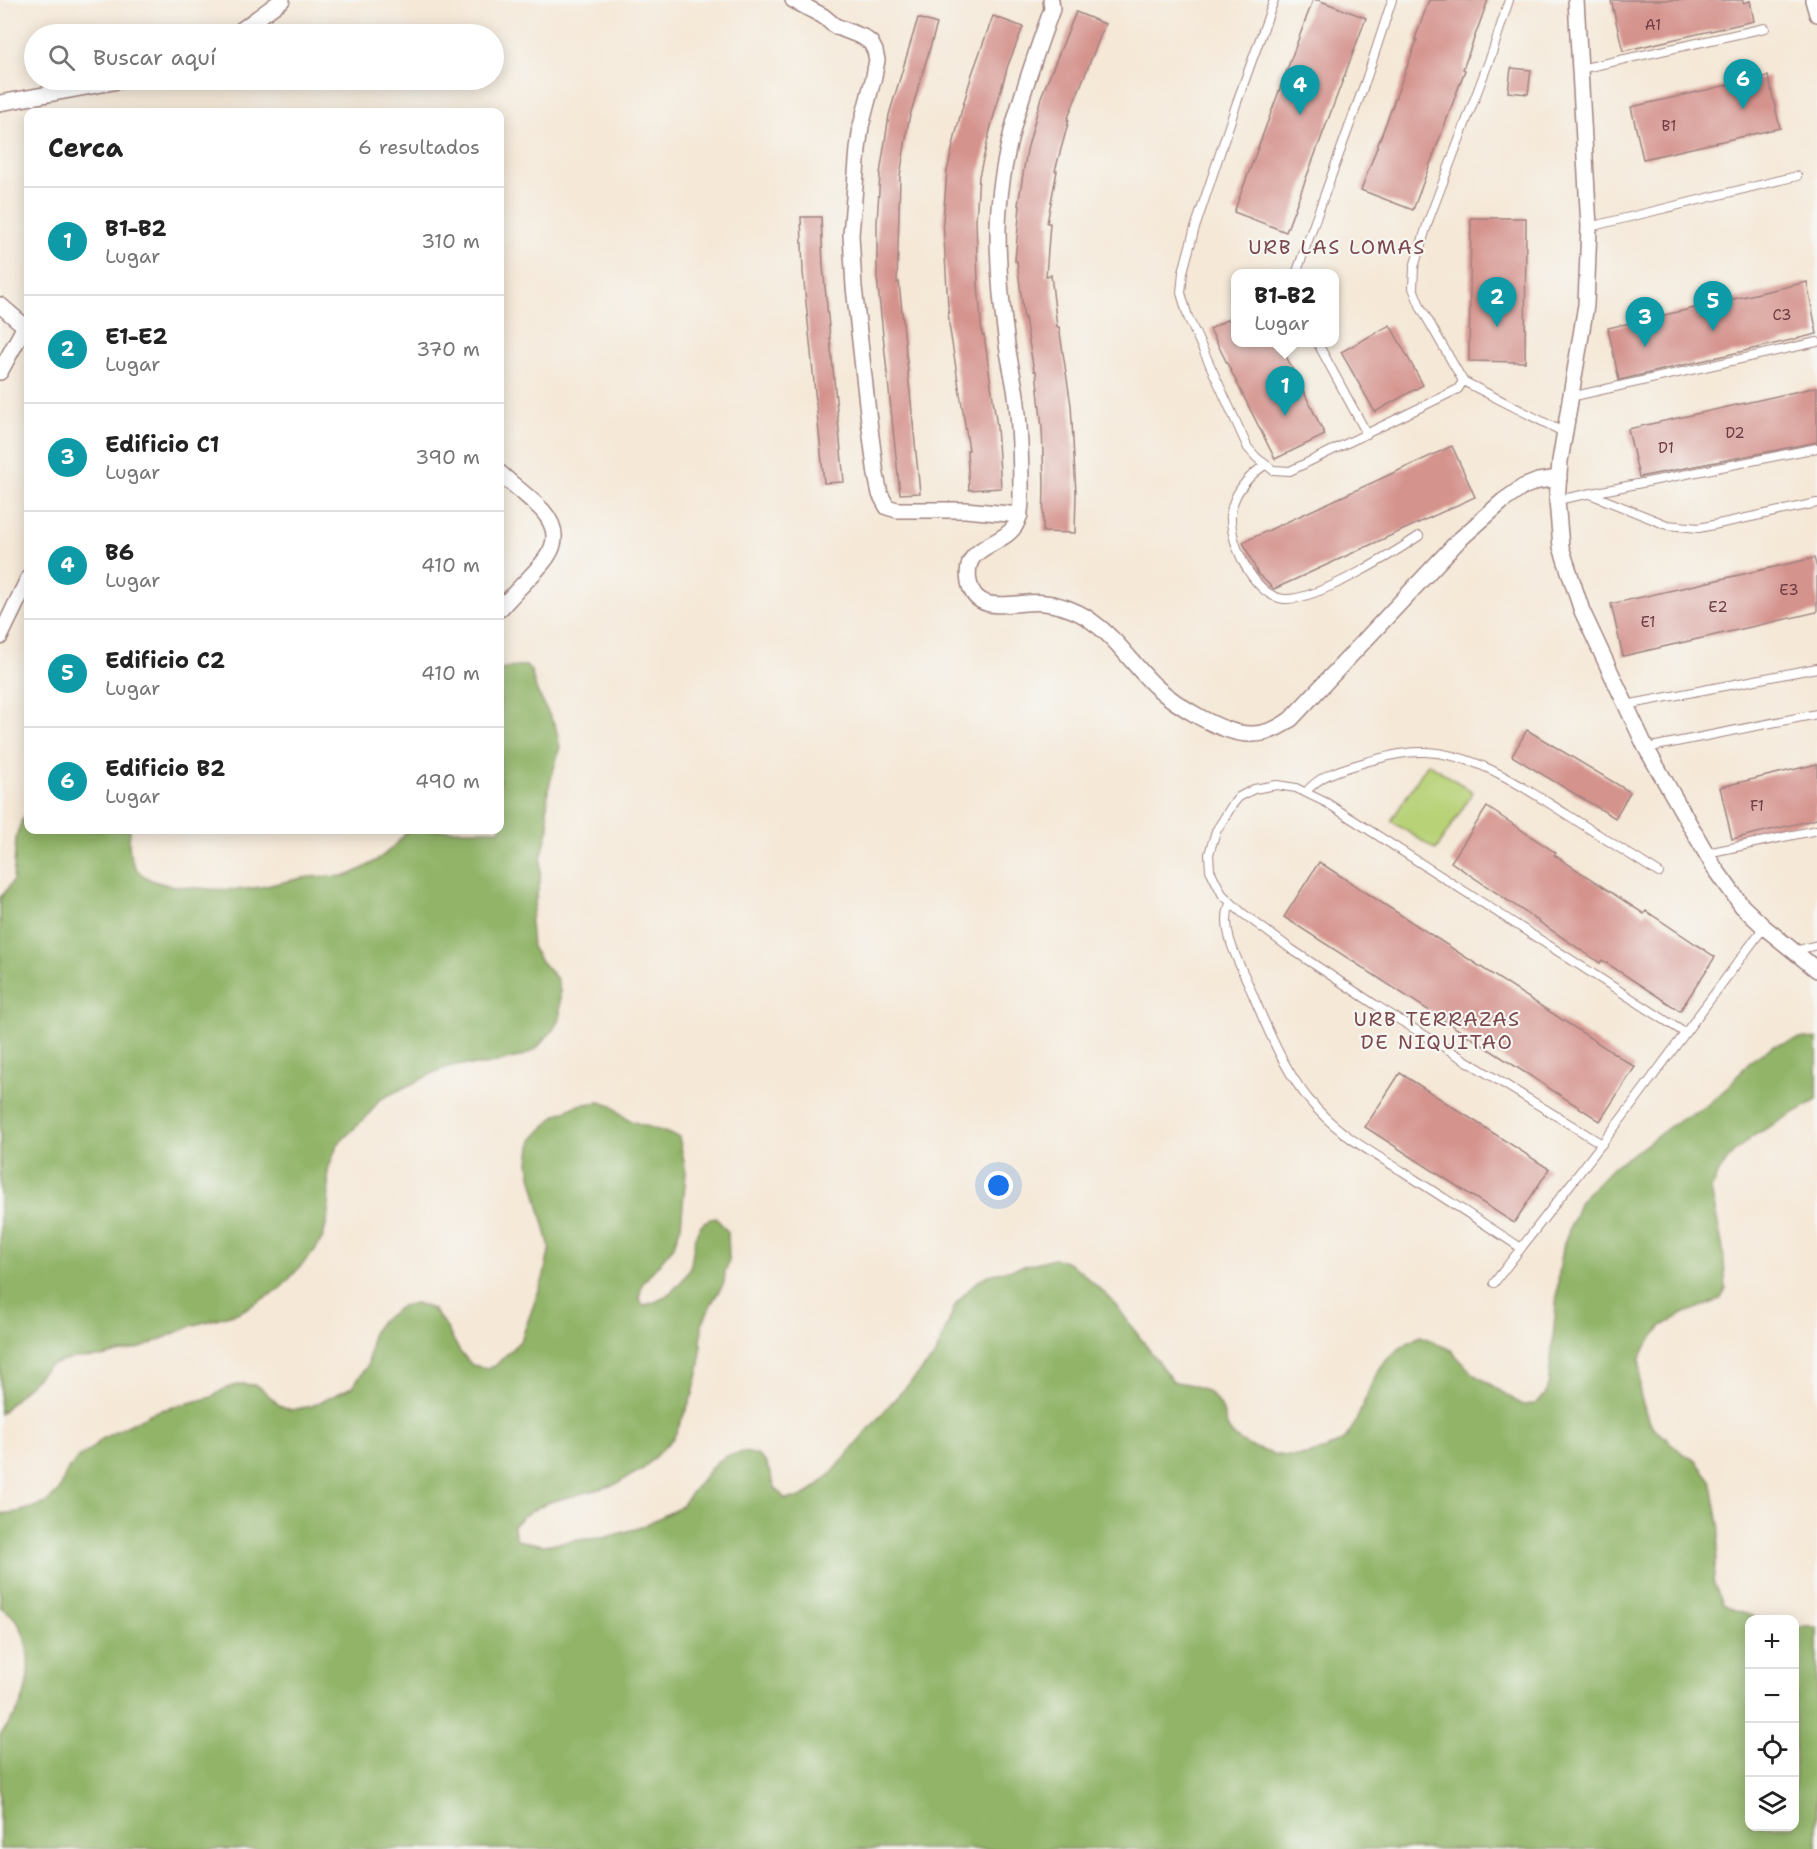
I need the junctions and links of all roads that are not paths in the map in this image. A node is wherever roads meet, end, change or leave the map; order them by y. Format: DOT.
graph roads {
  1 [pos="282,0"];
  2 [pos="793,0"];
  3 [pos="1051,0"];
  4 [pos="1274,0"];
  5 [pos="1392,0"];
  6 [pos="1509,0"];
  7 [pos="1576,0"];
  8 [pos="1813,0"];
  9 [pos="1817,14"];
  10 [pos="250,24"];
  11 [pos="1765,28"];
  12 [pos="1580,69"];
  13 [pos="70,90"];
  14 [pos="0,103"];
  15 [pos="1797,176"];
  16 [pos="1589,227"];
  17 [pos="1297,269"];
  18 [pos="0,305"];
  19 [pos="24,325"];
  20 [pos="24,332"];
  21 [pos="1817,342"];
  22 [pos="1320,347"];
  23 [pos="0,372"];
  24 [pos="1463,381"];
  25 [pos="1569,398"];
  26 [pos="1565,433"];
  27 [pos="1368,435"];
  28 [pos="1817,448"];
  29 [pos="1265,465"];
  30 [pos="504,477"];
  31 [pos="1559,478"];
  32 [pos="1589,494"];
  33 [pos="1557,500"];
  34 [pos="1817,503"];
  35 [pos="1020,514"];
  36 [pos="1419,536"];
  37 [pos="24,587"];
  38 [pos="504,605"];
  39 [pos="0,637"];
  40 [pos="1817,668"];
  41 [pos="1626,705"];
  42 [pos="1817,714"];
  43 [pos="1646,748"];
  44 [pos="1306,792"];
  45 [pos="1817,830"];
  46 [pos="1707,853"];
  47 [pos="1659,873"];
  48 [pos="1230,903"];
  49 [pos="1764,927"];
  50 [pos="1817,945"];
  51 [pos="1794,951"];
  52 [pos="1817,970"];
  53 [pos="1685,1033"];
  54 [pos="1602,1144"];
  55 [pos="1521,1248"];
  56 [pos="1494,1283"];
  1 -- 10 [label="street"];
  2 -- 35 [label="street"];
  3 -- 35 [label="street"];
  4 -- 29 [label="lane"];
  5 -- 17 [label="lane"];
  6 -- 24 [label="lane"];
  7 -- 12 [label="street"];
  8 -- 9 [label="street"];
  11 -- 12 [label="lane"];
  12 -- 16 [label="street"];
  13 -- 14 [label="street"];
  15 -- 16 [label="lane"];
  16 -- 25 [label="street"];
  18 -- 19 [label="street"];
  20 -- 23 [label="street"];
  21 -- 25 [label="lane"];
  22 -- 27 [label="lane"];
  24 -- 26 [label="lane"];
  24 -- 27 [label="lane"];
  25 -- 26 [label="street"];
  26 -- 31 [label="street"];
  27 -- 29 [label="lane"];
  28 -- 32 [label="lane"];
  29 -- 36 [label="lane"];
  30 -- 38 [label="street"];
  31 -- 33 [label="street"];
  31 -- 35 [label="street"];
  32 -- 33 [label="lane"];
  32 -- 34 [label="lane"];
  33 -- 41 [label="street"];
  37 -- 39 [label="street"];
  40 -- 41 [label="lane"];
  41 -- 43 [label="street"];
  42 -- 43 [label="lane"];
  43 -- 46 [label="street"];
  44 -- 47 [label="lane"];
  44 -- 48 [label="lane"];
  44 -- 53 [label="lane"];
  45 -- 46 [label="lane"];
  46 -- 49 [label="street"];
  48 -- 54 [label="lane"];
  48 -- 55 [label="lane"];
  49 -- 51 [label="street"];
  49 -- 53 [label="lane"];
  50 -- 51 [label="lane"];
  51 -- 52 [label="street"];
  53 -- 54 [label="lane"];
  54 -- 55 [label="lane"];
  55 -- 56 [label="lane"];
}
